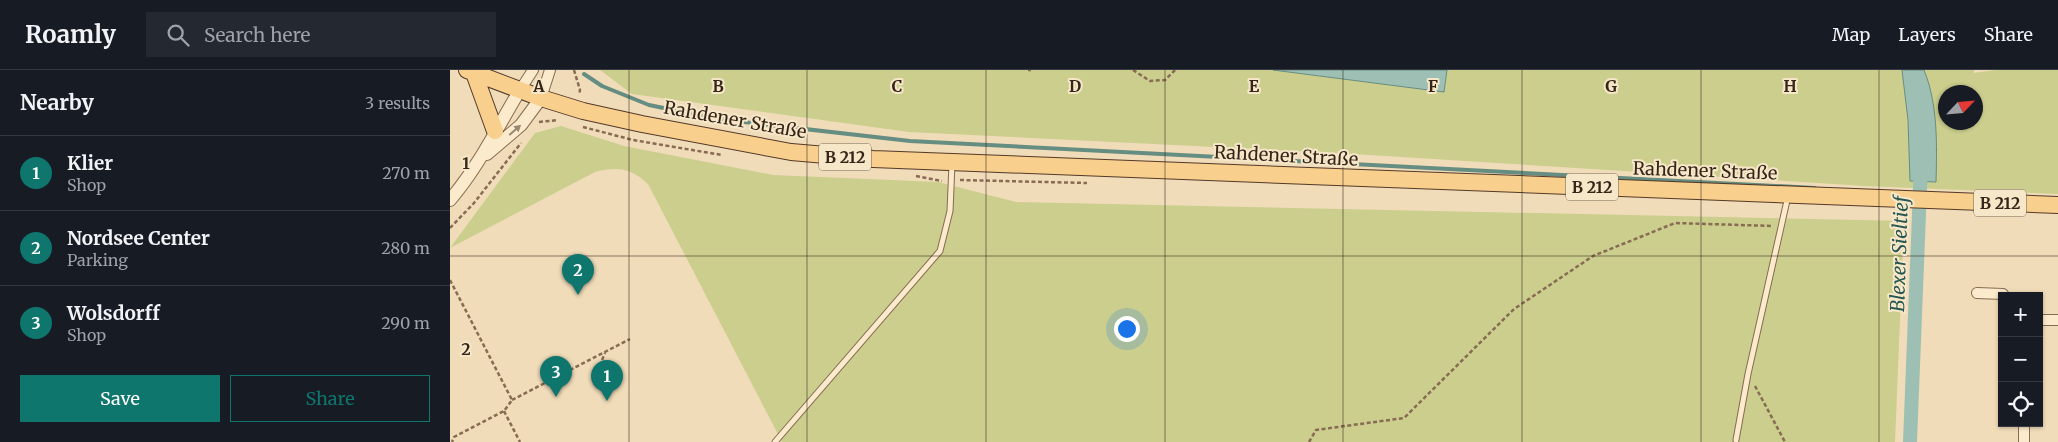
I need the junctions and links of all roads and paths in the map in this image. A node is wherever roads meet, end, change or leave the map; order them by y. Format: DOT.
graph roads {
  1 [pos="533,70"];
  2 [pos="550,70"];
  3 [pos="1133,70"];
  4 [pos="1175,70"];
  5 [pos="470,71"];
  6 [pos="520,90"];
  7 [pos="541,98"];
  8 [pos="563,121"];
  9 [pos="536,125"];
  10 [pos="494,131"];
  11 [pos="522,142"];
  12 [pos="483,157"];
  13 [pos="952,164"];
  14 [pos="1788,194"];
  15 [pos="450,200"];
  16 [pos="2058,205"];
  17 [pos="1782,227"];
  18 [pos="450,228"];
  19 [pos="450,280"];
  20 [pos="1977,293"];
  21 [pos="1998,294"];
  22 [pos="2043,320"];
  23 [pos="2058,320"];
  24 [pos="630,340"];
  25 [pos="606,352"];
  26 [pos="602,360"];
  27 [pos="1748,374"];
  28 [pos="512,400"];
  29 [pos="504,411"];
  30 [pos="2024,427"];
  31 [pos="1736,440"];
  32 [pos="452,442"];
  33 [pos="520,442"];
  34 [pos="775,442"];
  35 [pos="1309,442"];
  36 [pos="1785,442"];
  37 [pos="2024,442"];
  1 -- 6 [label="street"];
  2 -- 7 [label="street"];
  3 -- 4 [label="path"];
  5 -- 6 [label="main road, B 212"];
  5 -- 10 [label="main road"];
  6 -- 7 [label="main road, Rahdener Straße / B 212"];
  6 -- 10 [label="street"];
  12 -- 7 [label="street, one-way"];
  7 -- 13 [label="main road, Rahdener Straße / B 212"];
  8 -- 9 [label="path"];
  10 -- 12 [label="street"];
  11 -- 18 [label="path"];
  12 -- 15 [label="street"];
  13 -- 14 [label="main road, Rahdener Straße / B 212"];
  13 -- 34 [label="lane"];
  14 -- 16 [label="main road, Rahdener Straße / B 212"];
  14 -- 17 [label="lane"];
  17 -- 27 [label="lane"];
  17 -- 35 [label="path"];
  19 -- 28 [label="path"];
  20 -- 21 [label="street"];
  22 -- 23 [label="street"];
  24 -- 25 [label="path"];
  25 -- 26 [label="path"];
  25 -- 28 [label="path"];
  27 -- 31 [label="lane"];
  27 -- 36 [label="path"];
  28 -- 29 [label="path"];
  29 -- 32 [label="path"];
  29 -- 33 [label="path"];
  30 -- 37 [label="street"];
}
